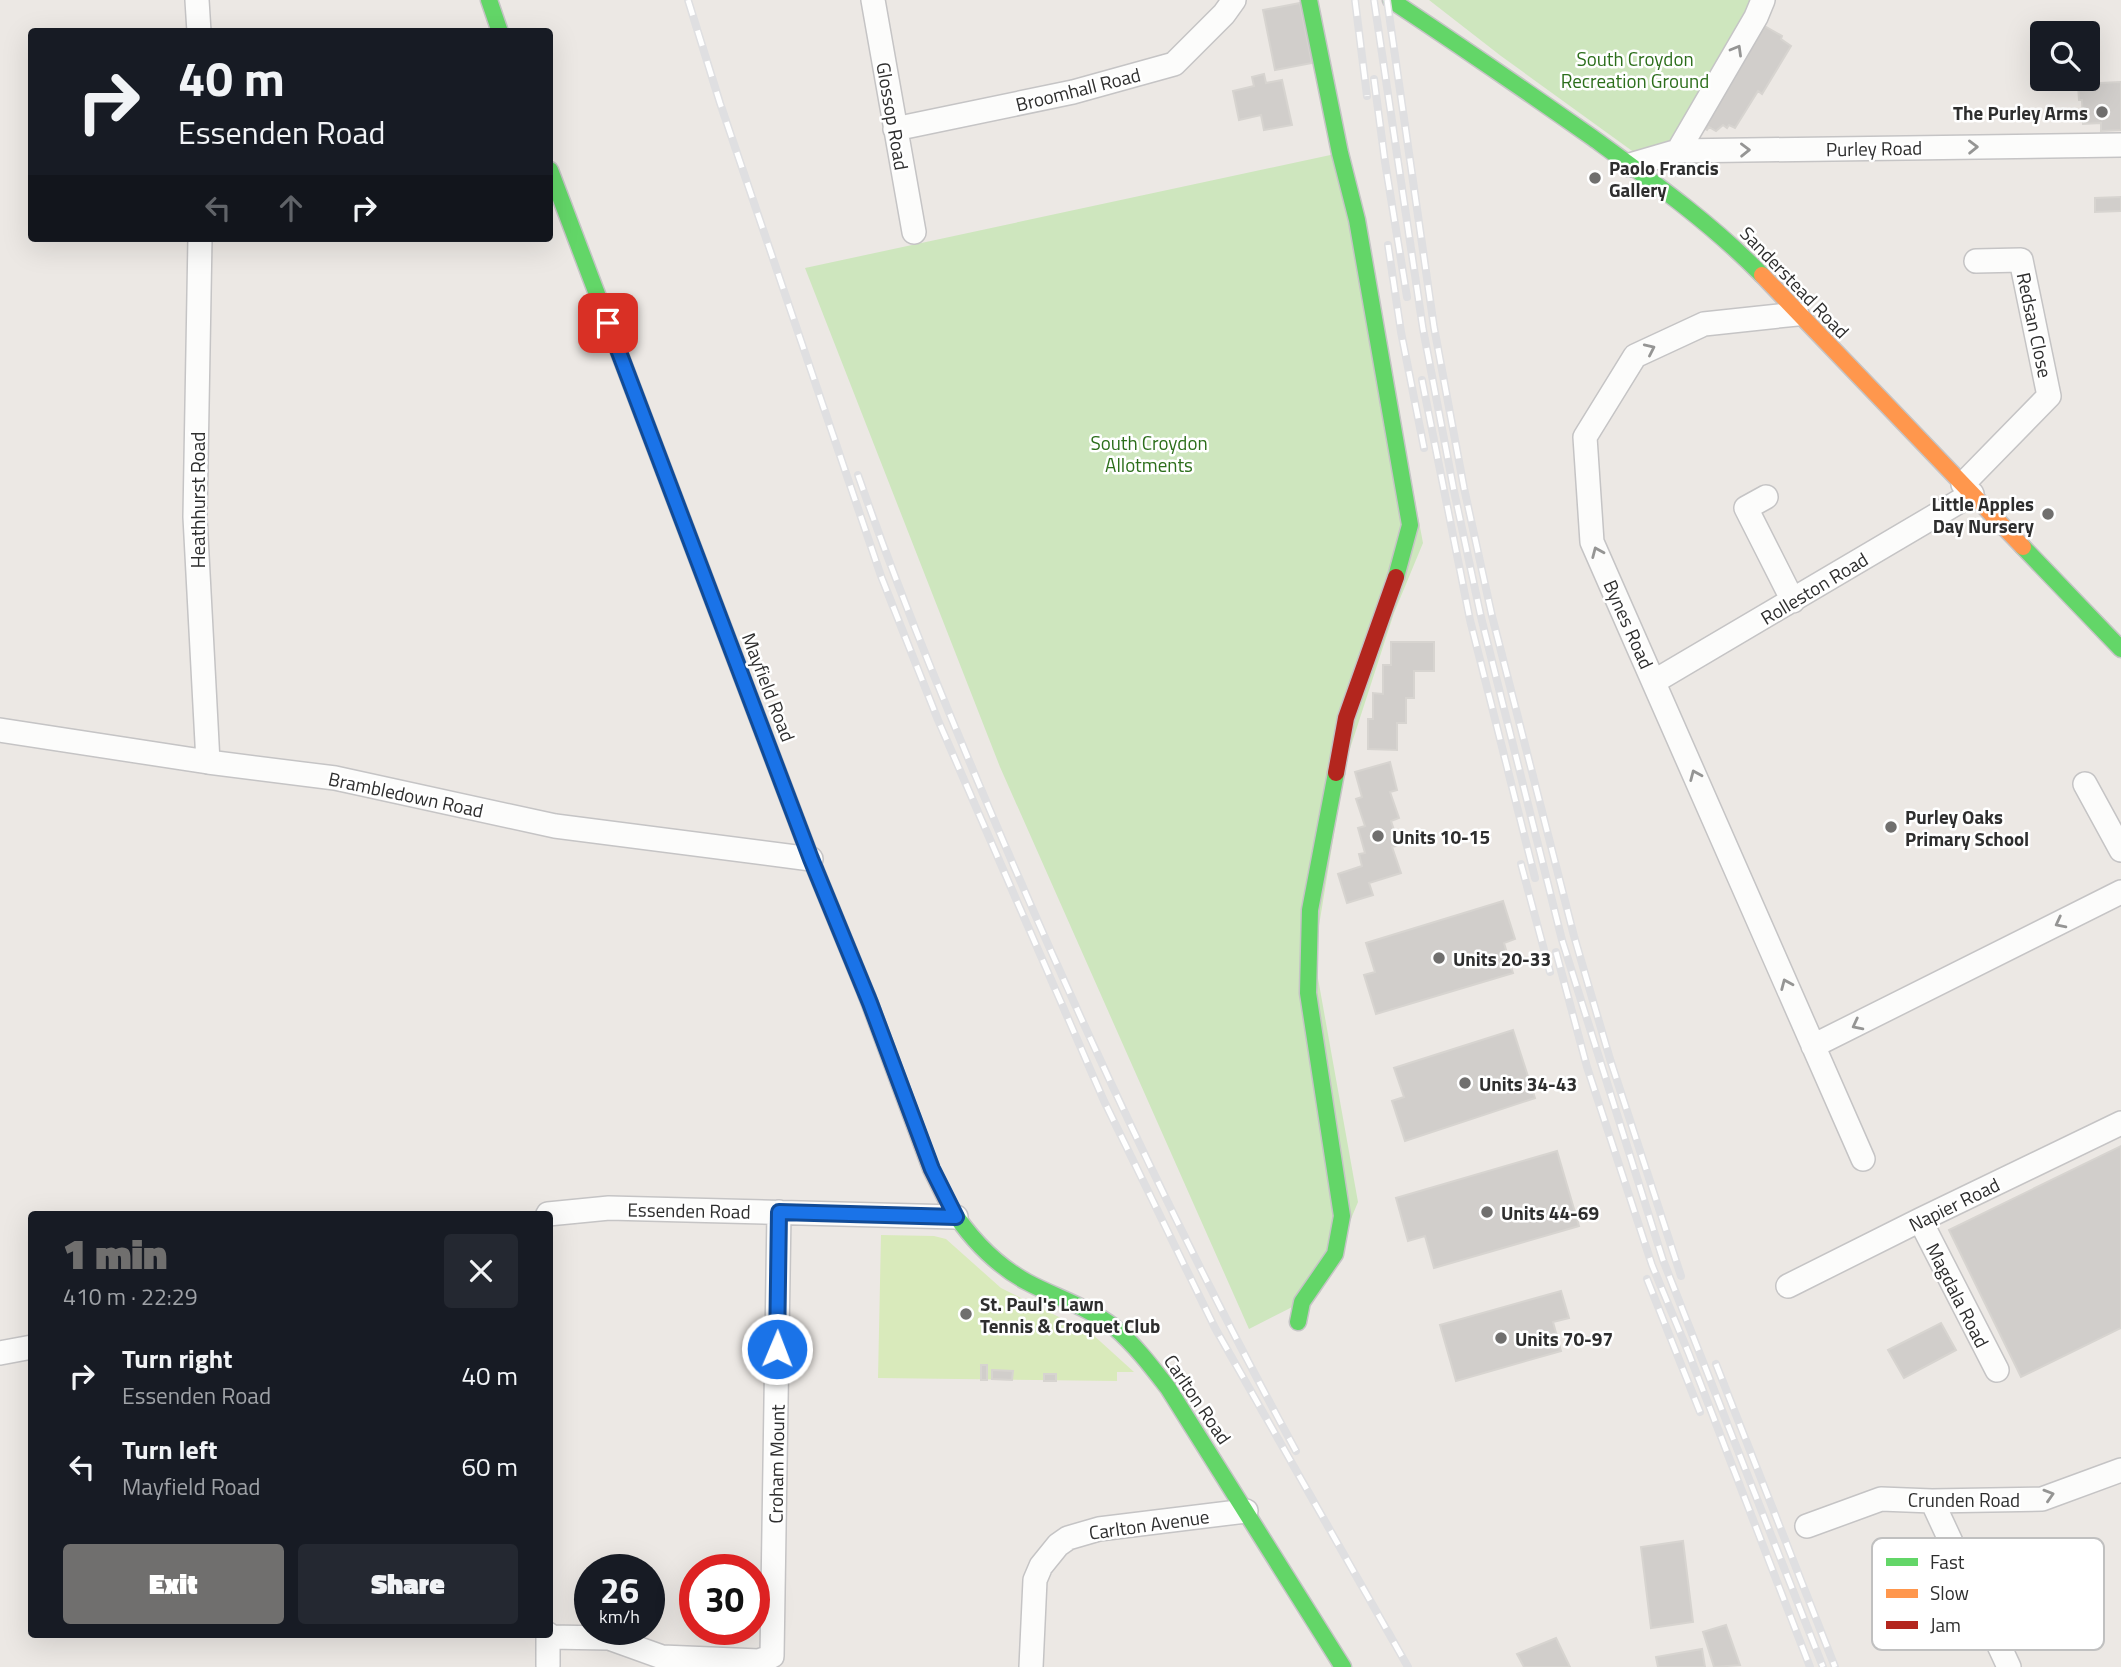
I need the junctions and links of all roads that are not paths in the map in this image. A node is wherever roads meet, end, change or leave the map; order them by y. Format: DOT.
graph roads {
  1 [pos="197,0"];
  2 [pos="489,0"];
  3 [pos="873,0"];
  4 [pos="1234,0"];
  5 [pos="1309,0"];
  6 [pos="1391,0"];
  7 [pos="1763,0"];
  8 [pos="200,28"];
  9 [pos="499,28"];
  10 [pos="895,129"];
  11 [pos="2121,145"];
  12 [pos="1678,151"];
  13 [pos="1630,165"];
  14 [pos="553,178"];
  15 [pos="914,232"];
  16 [pos="200,242"];
  17 [pos="1976,261"];
  18 [pos="1797,314"];
  19 [pos="1968,489"];
  20 [pos="1766,497"];
  21 [pos="1793,601"];
  22 [pos="2121,649"];
  23 [pos="1655,681"];
  24 [pos="0,730"];
  25 [pos="208,762"];
  26 [pos="2085,784"];
  27 [pos="2121,850"];
  28 [pos="811,859"];
  29 [pos="2121,892"];
  30 [pos="1813,1046"];
  31 [pos="2121,1124"];
  32 [pos="1863,1159"];
  33 [pos="779,1212"];
  34 [pos="553,1214"];
  35 [pos="956,1217"];
  36 [pos="1920,1220"];
  37 [pos="1788,1286"];
  38 [pos="1298,1322"];
  39 [pos="28,1348"];
  40 [pos="0,1353"];
  41 [pos="1997,1370"];
  42 [pos="2121,1470"];
  43 [pos="1932,1501"];
  44 [pos="1246,1511"];
  45 [pos="1807,1526"];
  46 [pos="1949,1538"];
  47 [pos="553,1636"];
  48 [pos="548,1638"];
  49 [pos="2001,1650"];
  50 [pos="548,1665"];
  51 [pos="1031,1667"];
  52 [pos="1343,1667"];
  53 [pos="2009,1667"];
  1 -- 8 [label="street"];
  2 -- 9 [label="street"];
  3 -- 10 [label="street, Glossop Road"];
  4 -- 10 [label="street, Broomhall Road"];
  5 -- 38 [label="street"];
  6 -- 13 [label="street, Sanderstead Road"];
  12 -- 7 [label="street, one-way"];
  10 -- 15 [label="street, Glossop Road"];
  12 -- 11 [label="street, Purley Road, one-way"];
  12 -- 13 [label="street, Purley Road"];
  13 -- 18 [label="street, Sanderstead Road"];
  14 -- 28 [label="street, Mayfield Road"];
  16 -- 25 [label="street, Heathhurst Road"];
  17 -- 19 [label="street, Redsan Close"];
  18 -- 19 [label="street, Sanderstead Road"];
  23 -- 18 [label="street, Bynes Road, one-way"];
  19 -- 21 [label="street, Rolleston Road"];
  19 -- 22 [label="street, Sanderstead Road"];
  20 -- 21 [label="street"];
  21 -- 23 [label="street, Rolleston Road"];
  30 -- 23 [label="street, Bynes Road, one-way"];
  24 -- 25 [label="street, Brambledown Road"];
  25 -- 28 [label="street, Brambledown Road"];
  26 -- 27 [label="street"];
  28 -- 35 [label="street, Mayfield Road"];
  29 -- 30 [label="street, one-way"];
  30 -- 32 [label="street, Bynes Road"];
  31 -- 36 [label="street, Napier Road"];
  33 -- 34 [label="street, Essenden Road"];
  33 -- 35 [label="street, Essenden Road"];
  33 -- 47 [label="street, Croham Mount"];
  35 -- 44 [label="street, Carlton Road"];
  36 -- 37 [label="street, Napier Road"];
  36 -- 41 [label="street, Magdala Road"];
  39 -- 40 [label="street"];
  43 -- 42 [label="street, Crunden Road, one-way"];
  43 -- 45 [label="street, Crunden Road"];
  43 -- 46 [label="street"];
  44 -- 51 [label="street, Carlton Avenue"];
  44 -- 52 [label="street, Carlton Road"];
  48 -- 50 [label="street, Croham Mount"];
  49 -- 53 [label="street"];
}
